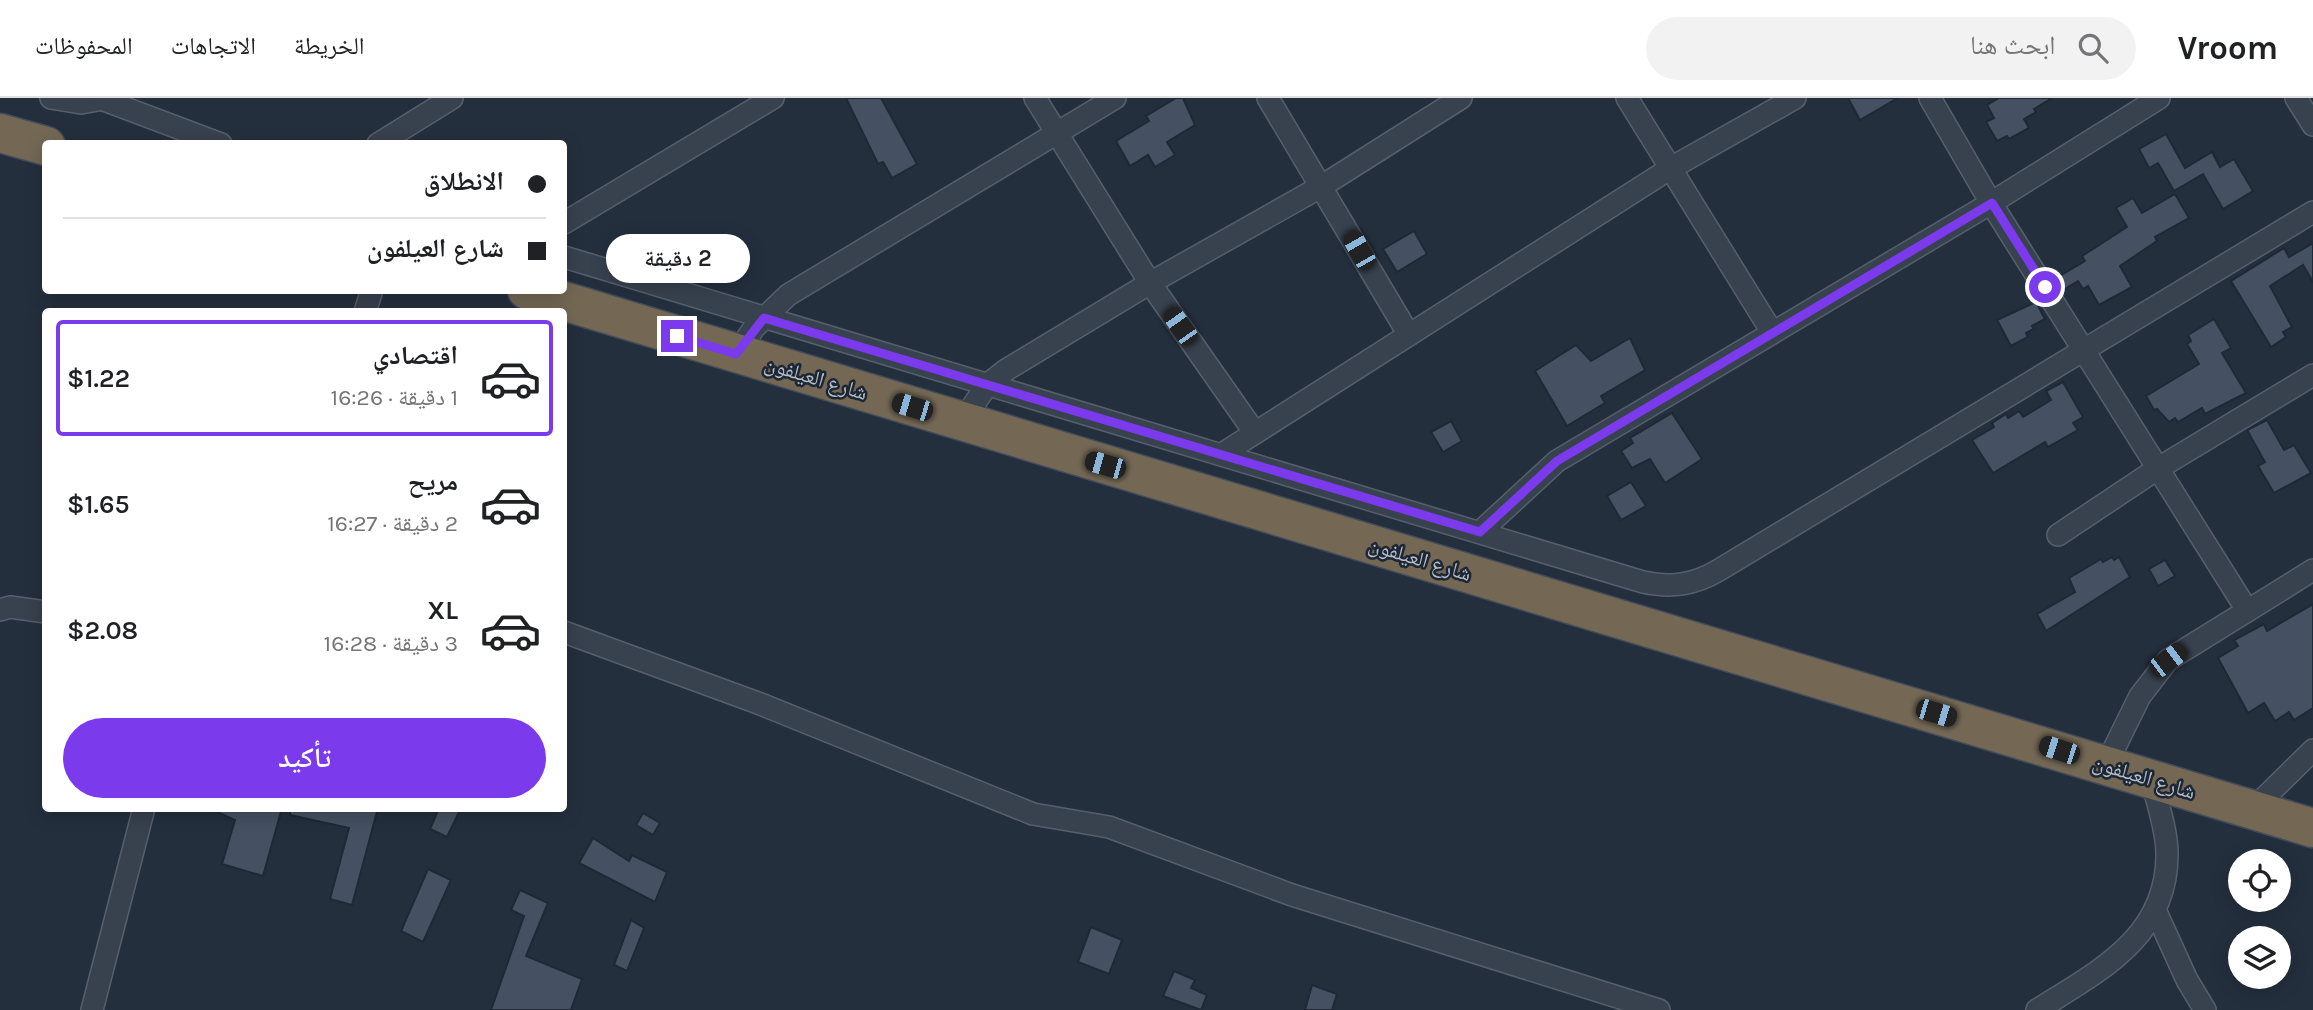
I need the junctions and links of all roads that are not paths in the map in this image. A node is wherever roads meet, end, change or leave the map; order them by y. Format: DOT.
graph roads {
  1 [pos="51,98"];
  2 [pos="452,98"];
  3 [pos="773,98"];
  4 [pos="1035,98"];
  5 [pos="1115,98"];
  6 [pos="1268,98"];
  7 [pos="1461,98"];
  8 [pos="1627,98"];
  9 [pos="1795,98"];
  10 [pos="1930,98"];
  11 [pos="2159,98"];
  12 [pos="2296,98"];
  13 [pos="106,99"];
  14 [pos="2313,125"];
  15 [pos="0,133"];
  16 [pos="1057,134"];
  17 [pos="211,140"];
  18 [pos="384,140"];
  19 [pos="42,145"];
  20 [pos="1671,168"];
  21 [pos="1322,186"];
  22 [pos="1992,203"];
  23 [pos="2313,212"];
  24 [pos="567,221"];
  25 [pos="567,258"];
  26 [pos="1150,283"];
  27 [pos="540,294"];
  28 [pos="764,318"];
  29 [pos="1772,332"];
  30 [pos="1409,335"];
  31 [pos="2085,349"];
  32 [pos="736,354"];
  33 [pos="2313,375"];
  34 [pos="987,385"];
  35 [pos="962,422"];
  36 [pos="1255,433"];
  37 [pos="1222,454"];
  38 [pos="2157,469"];
  39 [pos="1480,532"];
  40 [pos="2058,535"];
  41 [pos="2313,570"];
  42 [pos="0,610"];
  43 [pos="2247,610"];
  44 [pos="42,611"];
  45 [pos="567,633"];
  46 [pos="2312,752"];
  47 [pos="2106,765"];
  48 [pos="2152,779"];
  49 [pos="2252,810"];
  50 [pos="143,812"];
  51 [pos="2313,828"];
  52 [pos="2156,912"];
  53 [pos="92,1010"];
  54 [pos="1659,1010"];
  55 [pos="2037,1010"];
  56 [pos="2206,1010"];
  1 -- 13 [label="street"];
  2 -- 18 [label="street"];
  3 -- 24 [label="street"];
  4 -- 16 [label="street"];
  5 -- 16 [label="street"];
  6 -- 21 [label="street"];
  7 -- 21 [label="street"];
  8 -- 20 [label="street"];
  9 -- 20 [label="street"];
  10 -- 22 [label="street"];
  11 -- 22 [label="street"];
  12 -- 14 [label="street"];
  13 -- 17 [label="street"];
  15 -- 19 [label="highway"];
  16 -- 26 [label="street"];
  16 -- 28 [label="street"];
  20 -- 29 [label="street"];
  20 -- 30 [label="street"];
  21 -- 26 [label="street"];
  21 -- 30 [label="street"];
  22 -- 29 [label="street"];
  22 -- 31 [label="street"];
  23 -- 31 [label="street"];
  25 -- 28 [label="street"];
  26 -- 34 [label="street"];
  26 -- 36 [label="street"];
  27 -- 32 [label="highway, شارع العيلفون"];
  28 -- 32 [label="street"];
  28 -- 34 [label="street"];
  29 -- 39 [label="street"];
  30 -- 36 [label="street"];
  31 -- 38 [label="street"];
  31 -- 39 [label="street"];
  32 -- 35 [label="highway, شارع العيلفون"];
  33 -- 38 [label="street"];
  34 -- 35 [label="street"];
  34 -- 37 [label="street"];
  35 -- 47 [label="highway, شارع العيلفون"];
  36 -- 37 [label="street"];
  37 -- 39 [label="street"];
  38 -- 40 [label="street"];
  38 -- 43 [label="street"];
  41 -- 43 [label="street"];
  42 -- 44 [label="street"];
  43 -- 47 [label="street"];
  45 -- 54 [label="street"];
  46 -- 49 [label="street"];
  47 -- 48 [label="highway, شارع العيلفون"];
  48 -- 49 [label="highway, شارع العيلفون"];
  48 -- 52 [label="street"];
  49 -- 51 [label="highway, شارع العيلفون"];
  50 -- 53 [label="street"];
  52 -- 55 [label="street"];
  52 -- 56 [label="street"];
}
